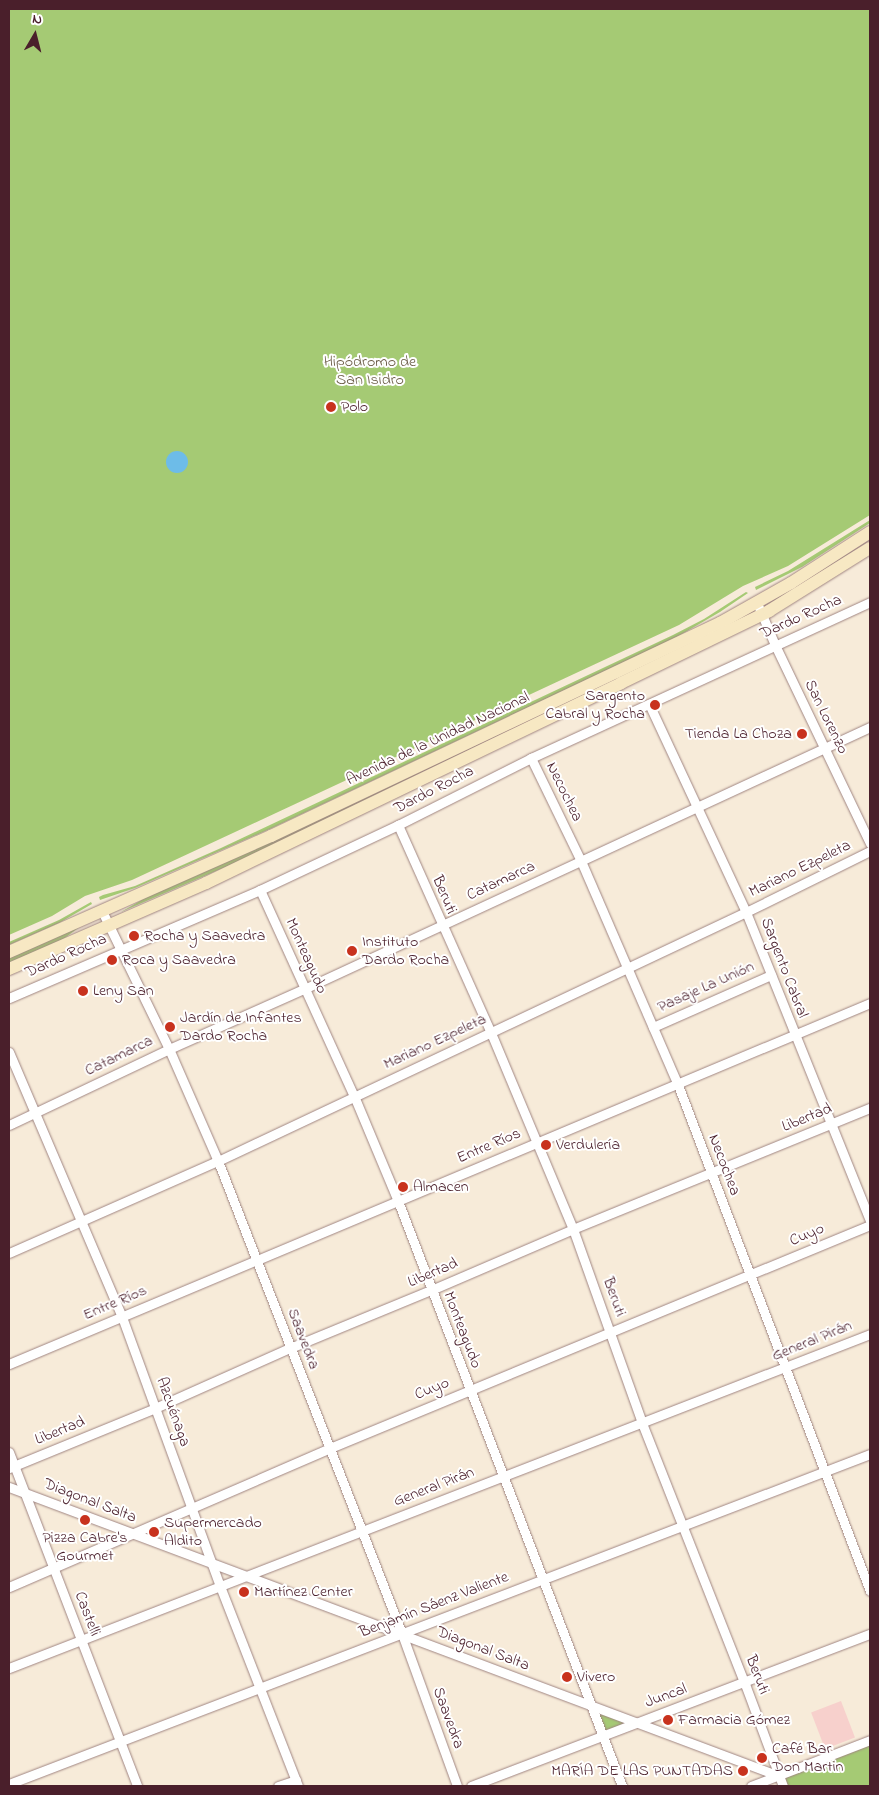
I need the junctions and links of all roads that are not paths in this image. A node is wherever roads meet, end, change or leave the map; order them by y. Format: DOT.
graph roads {
  1 [pos="870,532"];
  2 [pos="870,548"];
  3 [pos="870,602"];
  4 [pos="760,609"];
  5 [pos="774,645"];
  6 [pos="649,704"];
  7 [pos="870,727"];
  8 [pos="824,748"];
  9 [pos="531,758"];
  10 [pos="696,808"];
  11 [pos="398,825"];
  12 [pos="870,843"];
  13 [pos="870,851"];
  14 [pos="581,861"];
  15 [pos="260,890"];
  16 [pos="102,911"];
  17 [pos="746,912"];
  18 [pos="109,924"];
  19 [pos="441,926"];
  20 [pos="121,949"];
  21 [pos="9,952"];
  22 [pos="628,967"];
  23 [pos="9,968"];
  24 [pos="771,975"];
  25 [pos="304,989"];
  26 [pos="9,998"];
  27 [pos="870,1003"];
  28 [pos="654,1027"];
  29 [pos="490,1033"];
  30 [pos="795,1036"];
  31 [pos="169,1049"];
  32 [pos="9,1052"];
  33 [pos="678,1085"];
  34 [pos="354,1096"];
  35 [pos="870,1108"];
  36 [pos="33,1114"];
  37 [pos="832,1124"];
  38 [pos="9,1125"];
  39 [pos="537,1142"];
  40 [pos="218,1161"];
  41 [pos="711,1173"];
  42 [pos="398,1201"];
  43 [pos="81,1220"];
  44 [pos="870,1220"];
  45 [pos="870,1225"];
  46 [pos="573,1228"];
  47 [pos="9,1253"];
  48 [pos="257,1260"];
  49 [pos="751,1275"];
  50 [pos="431,1290"];
  51 [pos="122,1317"];
  52 [pos="611,1332"];
  53 [pos="870,1334"];
  54 [pos="290,1348"];
  55 [pos="9,1364"];
  56 [pos="786,1368"];
  57 [pos="469,1390"];
  58 [pos="155,1408"];
  59 [pos="642,1423"];
  60 [pos="330,1448"];
  61 [pos="9,1452"];
  62 [pos="870,1454"];
  63 [pos="12,1467"];
  64 [pos="825,1472"];
  65 [pos="503,1477"];
  66 [pos="9,1487"];
  67 [pos="24,1493"];
  68 [pos="192,1507"];
  69 [pos="681,1525"];
  70 [pos="361,1530"];
  71 [pos="133,1534"];
  72 [pos="211,1562"];
  73 [pos="53,1568"];
  74 [pos="245,1576"];
  75 [pos="542,1578"];
  76 [pos="220,1586"];
  77 [pos="9,1588"];
  78 [pos="870,1591"];
  79 [pos="402,1634"];
  80 [pos="870,1634"];
  81 [pos="81,1641"];
  82 [pos="9,1668"];
  83 [pos="745,1684"];
  84 [pos="260,1687"];
  85 [pos="591,1707"];
  86 [pos="635,1724"];
  87 [pos="602,1736"];
  88 [pos="870,1740"];
  89 [pos="119,1741"];
  90 [pos="779,1776"];
  91 [pos="297,1783"];
  92 [pos="9,1784"];
  93 [pos="137,1786"];
  94 [pos="278,1786"];
  95 [pos="457,1786"];
  96 [pos="471,1786"];
  97 [pos="622,1786"];
  98 [pos="751,1786"];
  99 [pos="783,1786"];
  1 -- 4 [label="main road, Avenida de la Unidad Nacional"];
  2 -- 4 [label="main road, Avenida de la Unidad Nacional"];
  3 -- 5 [label="street, Dardo Rocha"];
  4 -- 5 [label="street, San Lorenzo"];
  4 -- 16 [label="main road, Avenida de la Unidad Nacional"];
  4 -- 18 [label="main road, Avenida de la Unidad Nacional"];
  5 -- 6 [label="street, Dardo Rocha"];
  5 -- 8 [label="street, San Lorenzo"];
  6 -- 9 [label="street, Dardo Rocha"];
  6 -- 10 [label="street, Sargento Cabral"];
  7 -- 8 [label="street, Catamarca"];
  8 -- 10 [label="street, Catamarca"];
  8 -- 12 [label="street, San Lorenzo"];
  9 -- 11 [label="street, Dardo Rocha"];
  9 -- 14 [label="street, Necochea"];
  10 -- 14 [label="street, Catamarca"];
  10 -- 17 [label="street, Sargento Cabral"];
  11 -- 15 [label="street, Dardo Rocha"];
  11 -- 19 [label="street, Beruti"];
  13 -- 17 [label="street, Mariano Ezpeleta"];
  14 -- 19 [label="street, Catamarca"];
  14 -- 22 [label="street, Necochea"];
  15 -- 20 [label="street, Dardo Rocha"];
  15 -- 25 [label="street, Monteagudo"];
  16 -- 18 [label="street, Saavedra"];
  16 -- 21 [label="main road, Avenida de la Unidad Nacional"];
  17 -- 22 [label="street, Mariano Ezpeleta"];
  17 -- 24 [label="street, Sargento Cabral"];
  18 -- 20 [label="street, Saavedra"];
  18 -- 23 [label="main road, Avenida de la Unidad Nacional"];
  19 -- 25 [label="street, Catamarca"];
  19 -- 29 [label="street, Beruti"];
  20 -- 26 [label="street, Dardo Rocha"];
  20 -- 31 [label="street, Saavedra"];
  22 -- 28 [label="street, Necochea"];
  22 -- 29 [label="street, Mariano Ezpeleta"];
  24 -- 28 [label="street, Pasaje La Unión"];
  24 -- 30 [label="street, Sargento Cabral"];
  25 -- 31 [label="street, Catamarca"];
  25 -- 34 [label="street, Monteagudo"];
  27 -- 30 [label="street, Entre Ríos"];
  28 -- 33 [label="street, Necochea"];
  29 -- 34 [label="street, Mariano Ezpeleta"];
  29 -- 39 [label="street, Beruti"];
  30 -- 33 [label="street, Entre Ríos"];
  30 -- 37 [label="street, Sargento Cabral"];
  31 -- 36 [label="street, Catamarca"];
  31 -- 40 [label="street, Saavedra"];
  32 -- 36 [label="street, Azcuénaga"];
  33 -- 39 [label="street, Entre Ríos"];
  33 -- 41 [label="street, Necochea"];
  34 -- 40 [label="street, Mariano Ezpeleta"];
  34 -- 42 [label="street, Monteagudo"];
  35 -- 37 [label="street, Libertad"];
  36 -- 38 [label="street, Catamarca"];
  36 -- 43 [label="street, Azcuénaga"];
  37 -- 41 [label="street, Libertad"];
  37 -- 44 [label="street, Sargento Cabral"];
  39 -- 42 [label="street, Entre Ríos"];
  39 -- 46 [label="street, Beruti"];
  40 -- 43 [label="street, Mariano Ezpeleta"];
  40 -- 48 [label="street, Saavedra"];
  41 -- 46 [label="street, Libertad"];
  41 -- 49 [label="street, Necochea"];
  42 -- 48 [label="street, Entre Ríos"];
  42 -- 50 [label="street, Monteagudo"];
  43 -- 47 [label="street, Mariano Ezpeleta"];
  43 -- 51 [label="street, Azcuénaga"];
  45 -- 49 [label="street, Cuyo"];
  46 -- 50 [label="street, Libertad"];
  46 -- 52 [label="street, Beruti"];
  48 -- 51 [label="street, Entre Ríos"];
  48 -- 54 [label="street, Saavedra"];
  49 -- 52 [label="street, Cuyo"];
  49 -- 56 [label="street, Necochea"];
  50 -- 54 [label="street, Libertad"];
  50 -- 57 [label="street, Monteagudo"];
  51 -- 55 [label="street, Entre Ríos"];
  51 -- 58 [label="street, Azcuénaga"];
  52 -- 57 [label="street, Cuyo"];
  52 -- 59 [label="street, Beruti"];
  53 -- 56 [label="street, General Pirán"];
  54 -- 58 [label="street, Libertad"];
  54 -- 60 [label="street, Saavedra"];
  56 -- 59 [label="street, General Pirán"];
  56 -- 64 [label="street, Necochea"];
  57 -- 60 [label="street, Cuyo"];
  57 -- 65 [label="street, Monteagudo"];
  58 -- 63 [label="street, Libertad"];
  58 -- 68 [label="street, Azcuénaga"];
  59 -- 65 [label="street, General Pirán"];
  59 -- 69 [label="street, Beruti"];
  60 -- 68 [label="street, Cuyo"];
  60 -- 70 [label="street, Saavedra"];
  61 -- 63 [label="street, Castelli"];
  62 -- 64 [label="street, Benjamín Sáenz Valiente"];
  63 -- 67 [label="street, Castelli"];
  64 -- 69 [label="street, Benjamín Sáenz Valiente"];
  64 -- 78 [label="street, Necochea"];
  65 -- 70 [label="street, General Pirán"];
  65 -- 75 [label="street, Monteagudo"];
  66 -- 67 [label="street, Diagonal Salta"];
  67 -- 71 [label="street, Diagonal Salta"];
  67 -- 73 [label="street, Castelli"];
  68 -- 71 [label="street, Cuyo"];
  68 -- 72 [label="street, Azcuénaga"];
  69 -- 75 [label="street, Benjamín Sáenz Valiente"];
  69 -- 83 [label="street, Beruti"];
  70 -- 74 [label="street, General Pirán"];
  70 -- 79 [label="street, Saavedra"];
  71 -- 72 [label="street, Diagonal Salta"];
  71 -- 73 [label="street, Cuyo"];
  72 -- 74 [label="street, Diagonal Salta"];
  72 -- 76 [label="street, Azcuénaga"];
  73 -- 77 [label="street, Cuyo"];
  73 -- 81 [label="street, Castelli"];
  74 -- 76 [label="street, General Pirán"];
  74 -- 79 [label="street, Diagonal Salta"];
  75 -- 79 [label="street, Benjamín Sáenz Valiente"];
  75 -- 85 [label="street, Monteagudo"];
  76 -- 81 [label="street, General Pirán"];
  76 -- 84 [label="street, Azcuénaga"];
  79 -- 84 [label="street, Benjamín Sáenz Valiente"];
  79 -- 85 [label="street, Diagonal Salta"];
  79 -- 95 [label="street, Saavedra"];
  80 -- 83 [label="street, Juncal"];
  81 -- 82 [label="street, General Pirán"];
  81 -- 89 [label="street, Castelli"];
  83 -- 86 [label="street, Juncal"];
  83 -- 90 [label="street, Beruti"];
  84 -- 89 [label="street, Benjamín Sáenz Valiente"];
  84 -- 91 [label="street, Azcuénaga"];
  85 -- 86 [label="street, Diagonal Salta"];
  85 -- 87 [label="street, Monteagudo"];
  86 -- 87 [label="street, Juncal"];
  86 -- 90 [label="street, Diagonal Salta"];
  87 -- 96 [label="street, Juncal"];
  87 -- 97 [label="street, Monteagudo"];
  88 -- 90 [label="street"];
  89 -- 92 [label="street, Benjamín Sáenz Valiente"];
  89 -- 93 [label="street, Castelli"];
  90 -- 98 [label="street"];
  90 -- 99 [label="street, Beruti"];
  91 -- 94 [label="street"];
}
